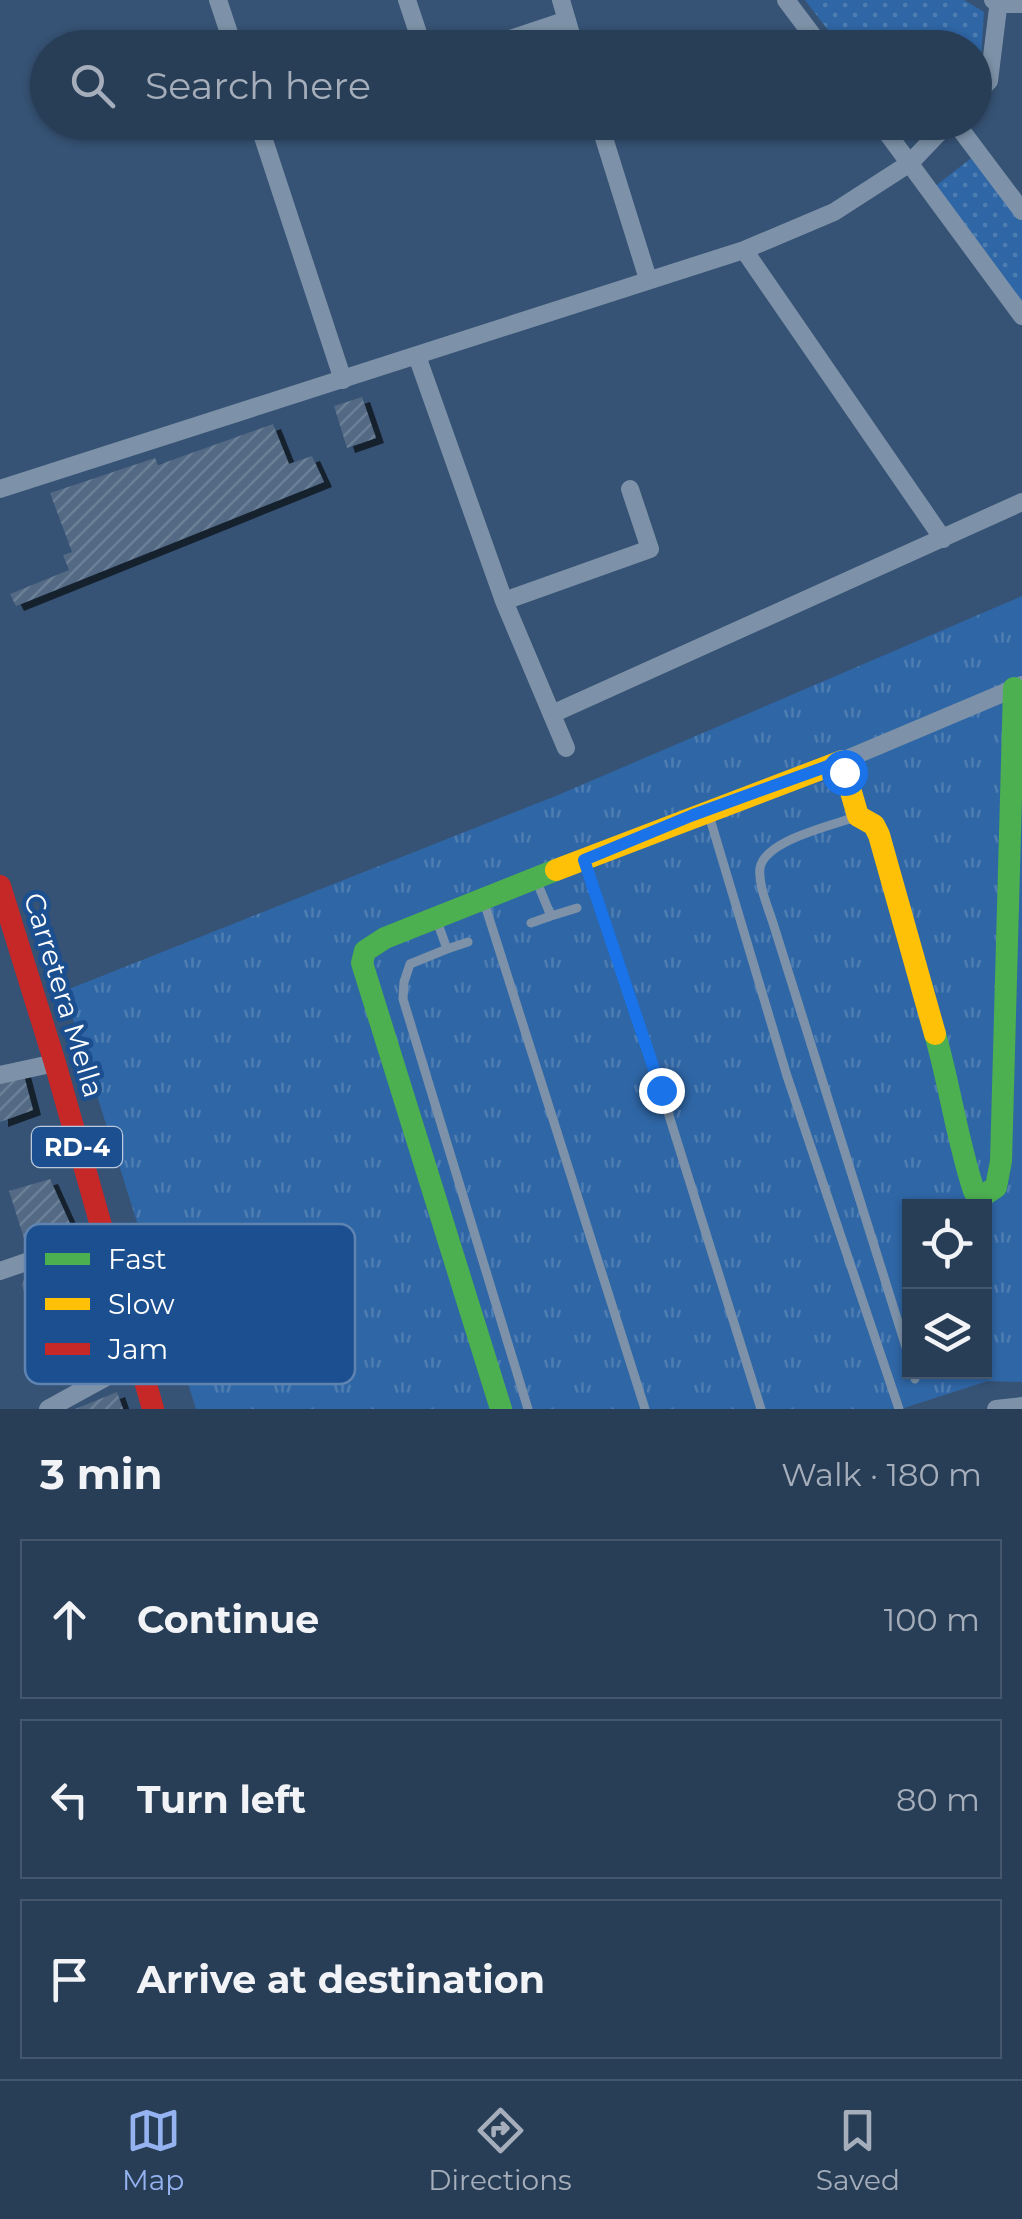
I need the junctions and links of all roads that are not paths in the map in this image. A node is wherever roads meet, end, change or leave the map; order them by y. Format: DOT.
graph roads {
  1 [pos="218,0"];
  2 [pos="408,0"];
  3 [pos="560,0"];
  4 [pos="786,0"];
  5 [pos="997,1"];
  6 [pos="1022,4"];
  7 [pos="566,20"];
  8 [pos="228,30"];
  9 [pos="417,30"];
  10 [pos="536,30"];
  11 [pos="569,30"];
  12 [pos="808,30"];
  13 [pos="992,50"];
  14 [pos="264,140"];
  15 [pos="605,140"];
  16 [pos="893,140"];
  17 [pos="934,140"];
  18 [pos="966,140"];
  19 [pos="910,163"];
  20 [pos="1022,210"];
  21 [pos="744,250"];
  22 [pos="648,279"];
  23 [pos="1022,316"];
  24 [pos="417,356"];
  25 [pos="342,380"];
  26 [pos="630,488"];
  27 [pos="0,489"];
  28 [pos="1022,502"];
  29 [pos="942,538"];
  30 [pos="504,601"];
  31 [pos="1018,686"];
  32 [pos="552,714"];
  33 [pos="566,748"];
  34 [pos="842,761"];
  35 [pos="708,810"];
  36 [pos="858,816"];
  37 [pos="584,860"];
  38 [pos="536,879"];
  39 [pos="0,886"];
  40 [pos="484,900"];
  41 [pos="578,908"];
  42 [pos="551,916"];
  43 [pos="436,918"];
  44 [pos="531,922"];
  45 [pos="468,942"];
  46 [pos="446,949"];
  47 [pos="54,1064"];
  48 [pos="0,1075"];
  49 [pos="99,1224"];
  50 [pos="25,1262"];
  51 [pos="0,1271"];
  52 [pos="902,1334"];
  53 [pos="94,1384"];
  54 [pos="146,1384"];
  55 [pos="1022,1406"];
  56 [pos="48,1409"];
  57 [pos="153,1409"];
  58 [pos="501,1409"];
  59 [pos="528,1409"];
  60 [pos="645,1409"];
  61 [pos="761,1409"];
  62 [pos="899,1409"];
  63 [pos="996,1409"];
  1 -- 8 [label="street"];
  2 -- 9 [label="street"];
  3 -- 7 [label="street"];
  4 -- 12 [label="street"];
  5 -- 6 [label="street"];
  5 -- 13 [label="street"];
  7 -- 10 [label="street"];
  7 -- 11 [label="street"];
  14 -- 25 [label="street"];
  15 -- 22 [label="street"];
  16 -- 19 [label="street"];
  17 -- 19 [label="street"];
  18 -- 20 [label="street"];
  19 -- 21 [label="street"];
  19 -- 23 [label="street"];
  21 -- 22 [label="street"];
  21 -- 29 [label="street"];
  22 -- 24 [label="street"];
  24 -- 25 [label="street"];
  24 -- 30 [label="street"];
  25 -- 27 [label="street"];
  26 -- 30 [label="street"];
  28 -- 29 [label="street"];
  29 -- 32 [label="street"];
  30 -- 32 [label="street"];
  31 -- 34 [label="street"];
  31 -- 36 [label="street"];
  32 -- 33 [label="street"];
  34 -- 35 [label="street"];
  34 -- 36 [label="street"];
  35 -- 37 [label="street"];
  35 -- 62 [label="lane"];
  36 -- 52 [label="lane"];
  37 -- 38 [label="street"];
  37 -- 61 [label="lane"];
  38 -- 40 [label="street"];
  38 -- 42 [label="lane"];
  39 -- 47 [label="street, Carretera Mella / RD-4"];
  40 -- 43 [label="street"];
  40 -- 60 [label="lane"];
  41 -- 42 [label="lane"];
  42 -- 44 [label="lane"];
  43 -- 46 [label="lane"];
  43 -- 58 [label="street"];
  45 -- 46 [label="lane"];
  46 -- 59 [label="lane"];
  47 -- 48 [label="street"];
  47 -- 49 [label="street, Carretera Mella / RD-4"];
  50 -- 51 [label="street"];
  53 -- 56 [label="street"];
  54 -- 57 [label="street, Carretera Mella / RD-4"];
  55 -- 63 [label="street"];
}
